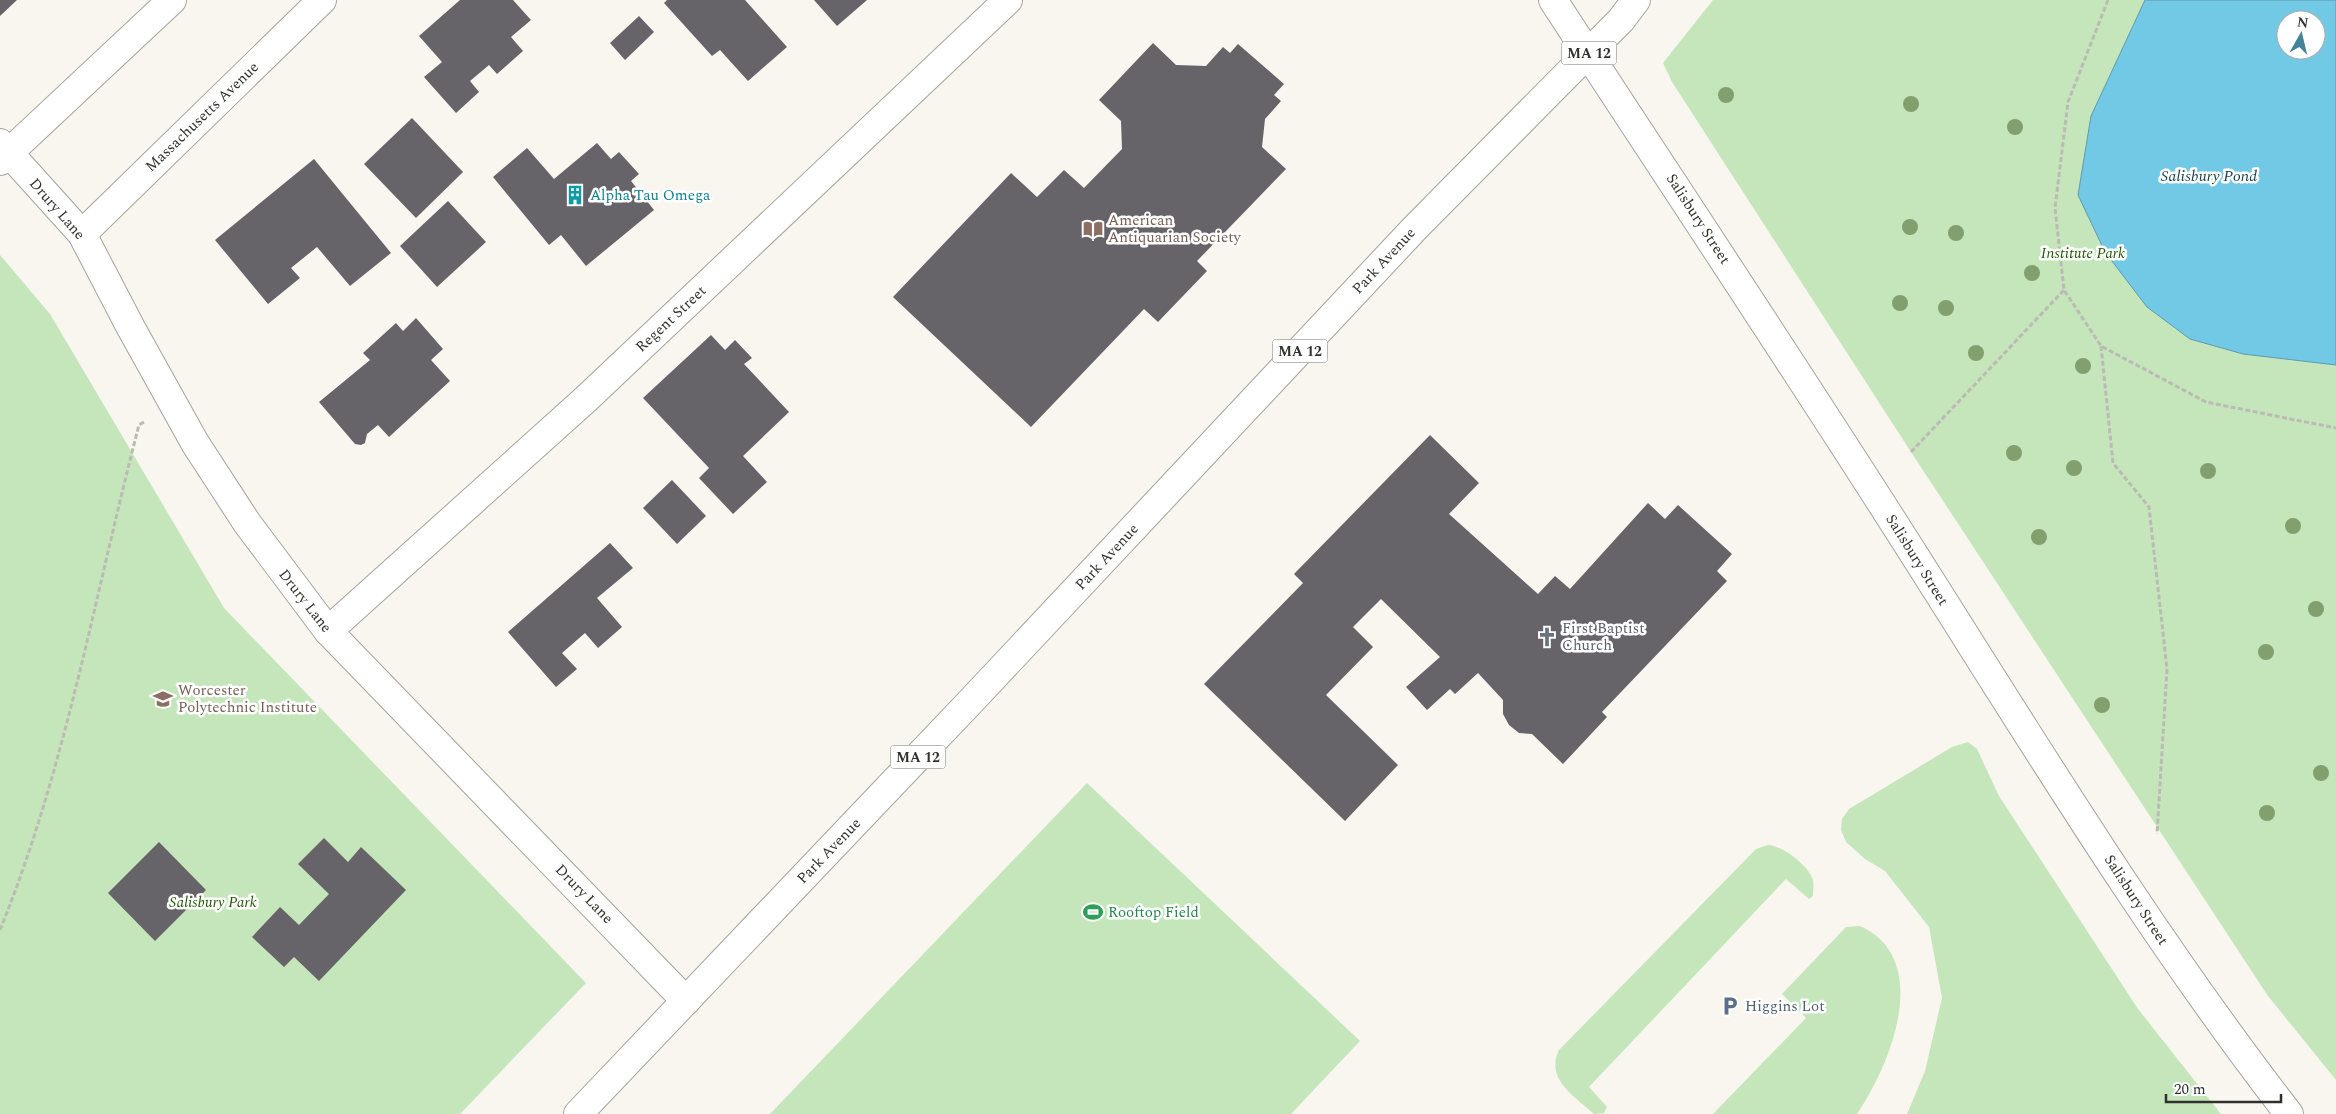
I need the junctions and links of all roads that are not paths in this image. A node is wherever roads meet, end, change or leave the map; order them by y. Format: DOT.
graph roads {
  1 [pos="172,0"];
  2 [pos="322,0"];
  3 [pos="1008,0"];
  4 [pos="1553,0"];
  5 [pos="1636,0"];
  6 [pos="1588,54"];
  7 [pos="3,153"];
  8 [pos="82,234"];
  9 [pos="328,631"];
  10 [pos="686,1000"];
  11 [pos="578,1114"];
  12 [pos="2289,1114"];
  1 -- 7 [label="main road"];
  2 -- 8 [label="main road, Massachusetts Avenue"];
  3 -- 9 [label="main road, Regent Street"];
  4 -- 6 [label="main road, Salisbury Street"];
  5 -- 6 [label="main road, Park Avenue / MA 12"];
  6 -- 10 [label="main road, Park Avenue / MA 12"];
  6 -- 12 [label="main road, Salisbury Street"];
  7 -- 8 [label="main road, Drury Lane"];
  8 -- 9 [label="main road, Drury Lane"];
  9 -- 10 [label="main road, Drury Lane"];
  10 -- 11 [label="main road, Park Avenue / MA 12"];
}
